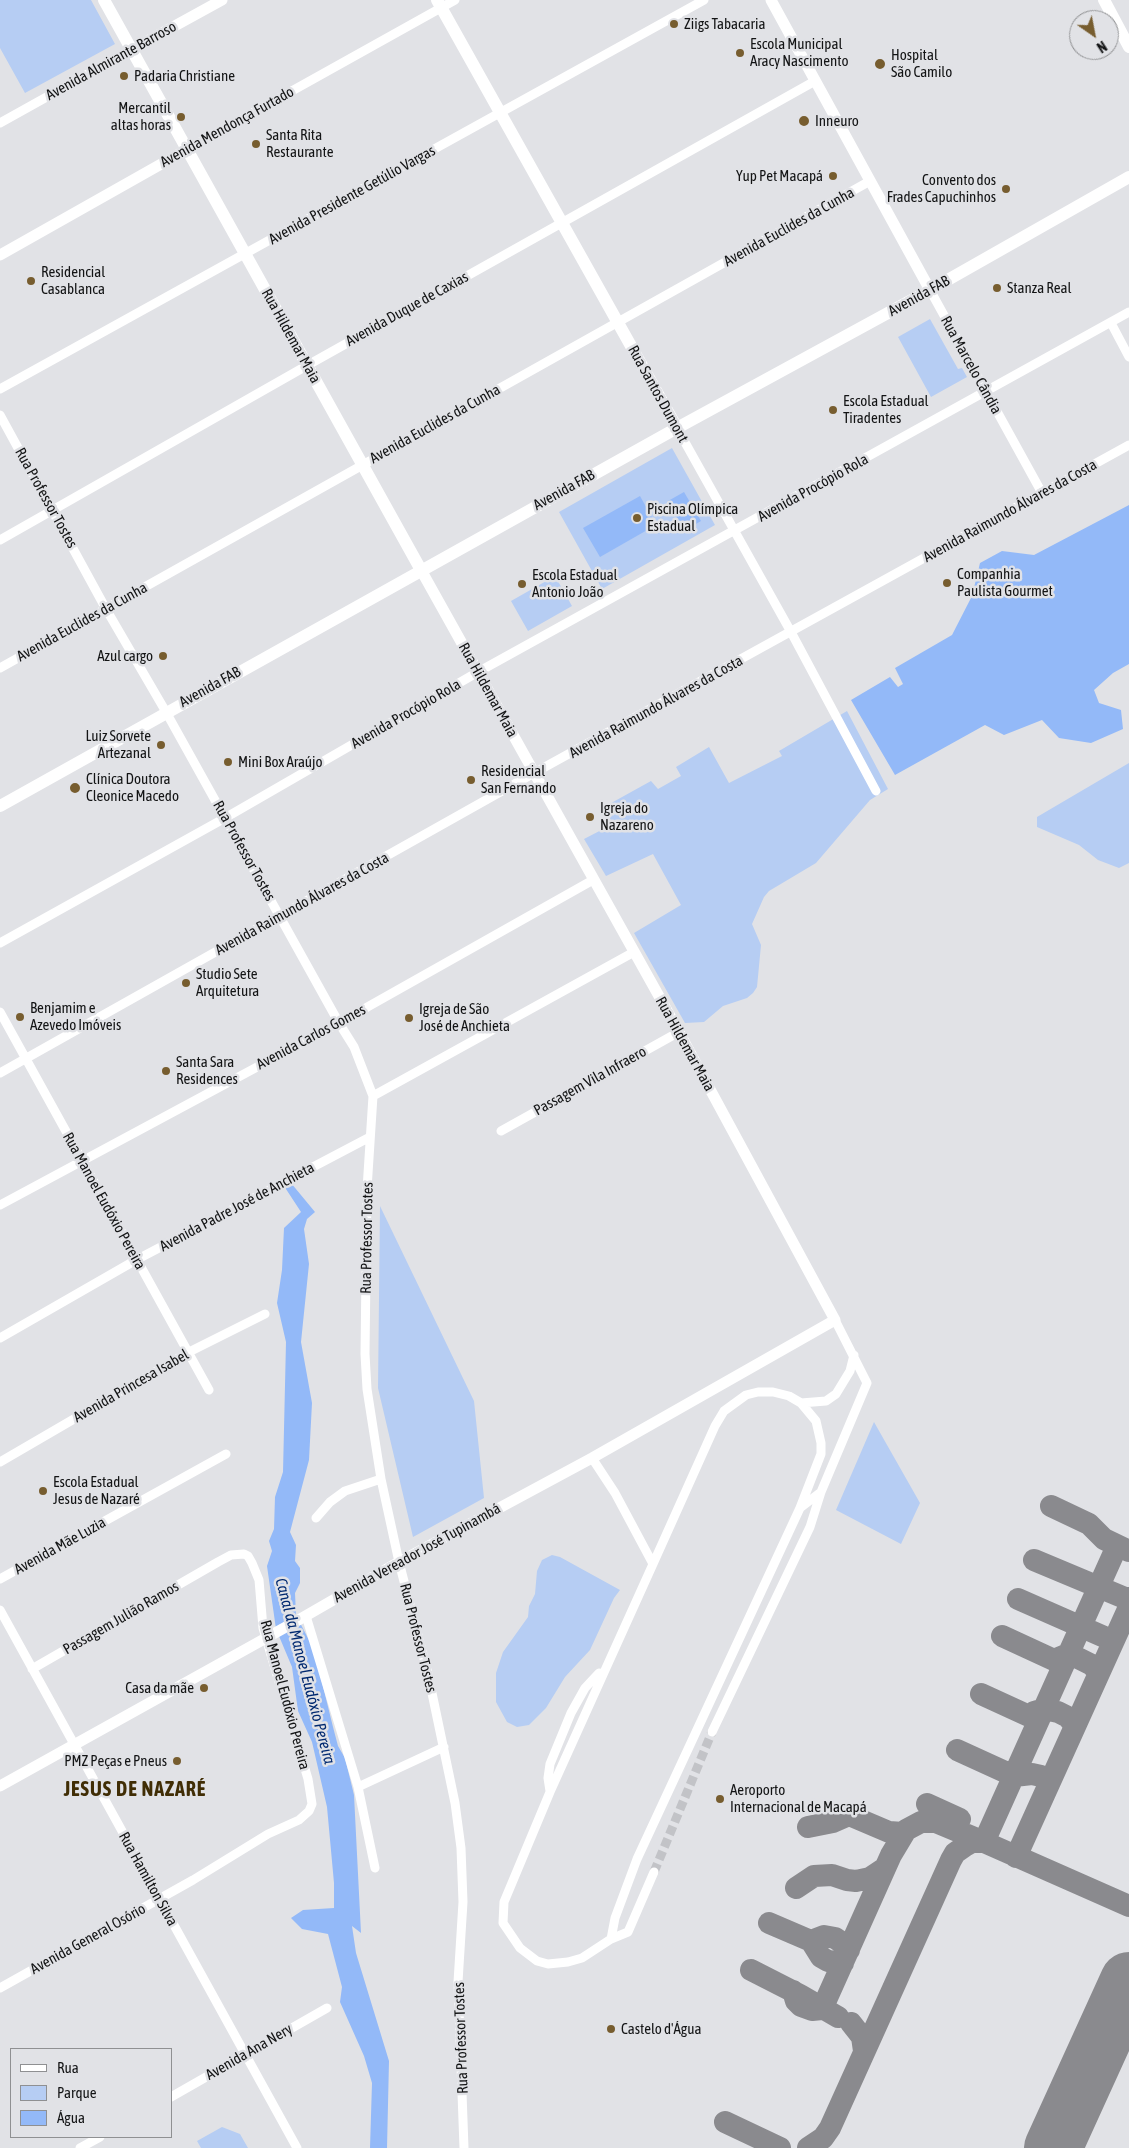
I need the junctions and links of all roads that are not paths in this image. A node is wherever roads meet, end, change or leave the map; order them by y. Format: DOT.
graph roads {
  1 [pos="104,0"];
  2 [pos="222,0"];
  3 [pos="455,0"];
  4 [pos="704,0"];
  5 [pos="771,0"];
  6 [pos="1104,0"];
  7 [pos="439,4"];
  8 [pos="1128,44"];
  9 [pos="131,50"];
  10 [pos="815,81"];
  11 [pos="501,112"];
  12 [pos="0,123"];
  13 [pos="186,150"];
  14 [pos="1129,177"];
  15 [pos="870,181"];
  16 [pos="563,222"];
  17 [pos="246,254"];
  18 [pos="0,256"];
  19 [pos="930,290"];
  20 [pos="1129,312"];
  21 [pos="618,322"];
  22 [pos="1111,323"];
  23 [pos="1129,357"];
  24 [pos="308,365"];
  25 [pos="0,390"];
  26 [pos="986,392"];
  27 [pos="0,415"];
  28 [pos="677,428"];
  29 [pos="1129,445"];
  30 [pos="362,464"];
  31 [pos="1042,493"];
  32 [pos="52,511"];
  33 [pos="735,531"];
  34 [pos="0,540"];
  35 [pos="421,570"];
  36 [pos="106,609"];
  37 [pos="791,632"];
  38 [pos="0,668"];
  39 [pos="478,672"];
  40 [pos="166,712"];
  41 [pos="534,773"];
  42 [pos="876,791"];
  43 [pos="0,806"];
  44 [pos="225,818"];
  45 [pos="594,880"];
  46 [pos="280,916"];
  47 [pos="0,943"];
  48 [pos="634,952"];
  49 [pos="0,1012"];
  50 [pos="339,1023"];
  51 [pos="679,1032"];
  52 [pos="26,1059"];
  53 [pos="0,1072"];
  54 [pos="373,1096"];
  55 [pos="501,1130"];
  56 [pos="370,1137"];
  57 [pos="82,1160"];
  58 [pos="0,1205"];
  59 [pos="136,1260"];
  60 [pos="265,1314"];
  61 [pos="835,1320"];
  62 [pos="0,1338"];
  63 [pos="190,1352"];
  64 [pos="854,1355"];
  65 [pos="210,1390"];
  66 [pos="801,1403"];
  67 [pos="226,1454"];
  68 [pos="592,1458"];
  69 [pos="0,1462"];
  70 [pos="380,1479"];
  71 [pos="821,1492"];
  72 [pos="800,1508"];
  73 [pos="316,1518"];
  74 [pos="399,1562"];
  75 [pos="653,1564"];
  76 [pos="210,1567"];
  77 [pos="0,1579"];
  78 [pos="0,1610"];
  79 [pos="304,1617"];
  80 [pos="270,1636"];
  81 [pos="32,1669"];
  82 [pos="712,1732"];
  83 [pos="74,1745"];
  84 [pos="444,1747"];
  85 [pos="0,1786"];
  86 [pos="358,1787"];
  87 [pos="305,1816"];
  88 [pos="375,1868"];
  89 [pos="654,1872"];
  90 [pos="158,1899"];
  91 [pos="611,1939"];
  92 [pos="0,1988"];
  93 [pos="327,2008"];
  94 [pos="247,2054"];
  95 [pos="172,2096"];
  96 [pos="98,2138"];
  97 [pos="80,2148"];
  98 [pos="297,2148"];
  99 [pos="464,2148"];
  1 -- 9 [label="main road, Rua Hildemar Maia"];
  2 -- 9 [label="street, Avenida Almirante Barroso"];
  3 -- 7 [label="street, Avenida Mendonça Furtado"];
  4 -- 11 [label="street, Avenida Presidente Getúlio Vargas"];
  5 -- 10 [label="street, Rua Marcelo Cândia"];
  6 -- 8 [label="main road"];
  7 -- 11 [label="main road, Rua Santos Dumont"];
  7 -- 13 [label="street, Avenida Mendonça Furtado"];
  9 -- 12 [label="street, Avenida Almirante Barroso"];
  9 -- 13 [label="main road, Rua Hildemar Maia"];
  10 -- 15 [label="street, Rua Marcelo Cândia"];
  10 -- 16 [label="street, Avenida Duque de Caxias"];
  11 -- 16 [label="main road, Rua Santos Dumont"];
  11 -- 17 [label="street, Avenida Presidente Getúlio Vargas"];
  13 -- 17 [label="main road, Rua Hildemar Maia"];
  13 -- 18 [label="street, Avenida Mendonça Furtado"];
  14 -- 19 [label="main road, Avenida FAB"];
  15 -- 19 [label="street, Rua Marcelo Cândia"];
  15 -- 21 [label="street, Avenida Euclides da Cunha"];
  16 -- 21 [label="main road, Rua Santos Dumont"];
  16 -- 24 [label="street, Avenida Duque de Caxias"];
  17 -- 24 [label="main road, Rua Hildemar Maia"];
  17 -- 25 [label="street, Avenida Presidente Getúlio Vargas"];
  19 -- 26 [label="street, Rua Marcelo Cândia"];
  19 -- 28 [label="main road, Avenida FAB"];
  20 -- 22 [label="street, Avenida Procópio Rola"];
  21 -- 28 [label="main road, Rua Santos Dumont"];
  21 -- 30 [label="street, Avenida Euclides da Cunha"];
  22 -- 23 [label="street"];
  22 -- 26 [label="street, Avenida Procópio Rola"];
  24 -- 30 [label="main road, Rua Hildemar Maia"];
  24 -- 32 [label="street, Avenida Duque de Caxias"];
  26 -- 31 [label="street, Rua Marcelo Cândia"];
  26 -- 33 [label="street, Avenida Procópio Rola"];
  27 -- 32 [label="street, Rua Professor Tostes"];
  28 -- 33 [label="street, Rua Santos Dumont"];
  28 -- 35 [label="main road, Avenida FAB"];
  29 -- 31 [label="street, Avenida Raimundo Álvares da Costa"];
  30 -- 35 [label="main road, Rua Hildemar Maia"];
  30 -- 36 [label="street, Avenida Euclides da Cunha"];
  31 -- 37 [label="street, Avenida Raimundo Álvares da Costa"];
  32 -- 34 [label="street, Avenida Duque de Caxias"];
  32 -- 36 [label="street, Rua Professor Tostes"];
  33 -- 37 [label="street, Rua Santos Dumont"];
  33 -- 39 [label="street, Avenida Procópio Rola"];
  35 -- 39 [label="street, Rua Hildemar Maia"];
  35 -- 40 [label="main road, Avenida FAB"];
  36 -- 38 [label="street, Avenida Euclides da Cunha"];
  36 -- 40 [label="street, Rua Professor Tostes"];
  37 -- 41 [label="street, Avenida Raimundo Álvares da Costa"];
  37 -- 42 [label="street, Rua Santos Dumont"];
  39 -- 41 [label="street, Rua Hildemar Maia"];
  39 -- 44 [label="street, Avenida Procópio Rola"];
  40 -- 43 [label="main road, Avenida FAB"];
  40 -- 44 [label="street, Rua Professor Tostes"];
  41 -- 45 [label="street, Rua Hildemar Maia"];
  41 -- 46 [label="street, Avenida Raimundo Álvares da Costa"];
  44 -- 46 [label="street, Rua Professor Tostes"];
  44 -- 47 [label="street, Avenida Procópio Rola"];
  45 -- 48 [label="street, Rua Hildemar Maia"];
  45 -- 50 [label="street, Avenida Carlos Gomes"];
  46 -- 50 [label="street, Rua Professor Tostes"];
  46 -- 52 [label="street, Avenida Raimundo Álvares da Costa"];
  48 -- 51 [label="street, Rua Hildemar Maia"];
  48 -- 54 [label="street"];
  49 -- 52 [label="street, Rua Manoel Eudóxio Pereira"];
  50 -- 54 [label="street, Rua Professor Tostes"];
  50 -- 57 [label="street, Avenida Carlos Gomes"];
  51 -- 55 [label="street, Passagem Vila Infraero"];
  51 -- 61 [label="street, Rua Hildemar Maia"];
  52 -- 53 [label="street, Avenida Raimundo Álvares da Costa"];
  52 -- 57 [label="street, Rua Manoel Eudóxio Pereira"];
  54 -- 56 [label="street, Rua Professor Tostes"];
  56 -- 59 [label="street, Avenida Padre José de Anchieta"];
  56 -- 70 [label="street, Rua Professor Tostes"];
  57 -- 58 [label="street, Avenida Carlos Gomes"];
  57 -- 59 [label="street, Rua Manoel Eudóxio Pereira"];
  59 -- 62 [label="street, Avenida Padre José de Anchieta"];
  59 -- 63 [label="street, Rua Manoel Eudóxio Pereira"];
  60 -- 63 [label="street, Avenida Princesa Isabel"];
  61 -- 64 [label="street, Rua Hildemar Maia"];
  61 -- 68 [label="street, Avenida Vereador José Tupinambá"];
  63 -- 65 [label="street, Rua Manoel Eudóxio Pereira"];
  63 -- 69 [label="street, Avenida Princesa Isabel"];
  64 -- 66 [label="street"];
  64 -- 71 [label="street, Rua Hildemar Maia"];
  66 -- 72 [label="street"];
  66 -- 75 [label="street"];
  67 -- 77 [label="street, Avenida Mãe Luzia"];
  68 -- 74 [label="street, Avenida Vereador José Tupinambá"];
  68 -- 75 [label="street"];
  70 -- 73 [label="street"];
  70 -- 74 [label="street, Rua Professor Tostes"];
  71 -- 72 [label="street"];
  71 -- 82 [label="street"];
  72 -- 91 [label="street"];
  74 -- 79 [label="street, Avenida Vereador José Tupinambá"];
  74 -- 84 [label="street, Rua Professor Tostes"];
  75 -- 91 [label="street"];
  76 -- 80 [label="street, Rua Manoel Eudóxio Pereira"];
  76 -- 81 [label="street, Passagem Julião Ramos"];
  78 -- 81 [label="street, Rua Hamilton Silva"];
  79 -- 80 [label="street, Avenida Vereador José Tupinambá"];
  79 -- 86 [label="street"];
  80 -- 83 [label="street, Avenida Vereador José Tupinambá"];
  80 -- 87 [label="street, Rua Manoel Eudóxio Pereira"];
  81 -- 83 [label="street, Rua Hamilton Silva"];
  83 -- 85 [label="street, Avenida Vereador José Tupinambá"];
  83 -- 90 [label="street, Rua Hamilton Silva"];
  84 -- 86 [label="street"];
  84 -- 99 [label="street, Rua Professor Tostes"];
  86 -- 88 [label="street"];
  87 -- 90 [label="street, Avenida General Osório"];
  89 -- 91 [label="street"];
  90 -- 92 [label="street, Avenida General Osório"];
  90 -- 94 [label="street, Rua Hamilton Silva"];
  93 -- 94 [label="street, Avenida Ana Nery"];
  94 -- 95 [label="street, Avenida Ana Nery"];
  94 -- 98 [label="street, Rua Hamilton Silva"];
  96 -- 97 [label="street"];
}
